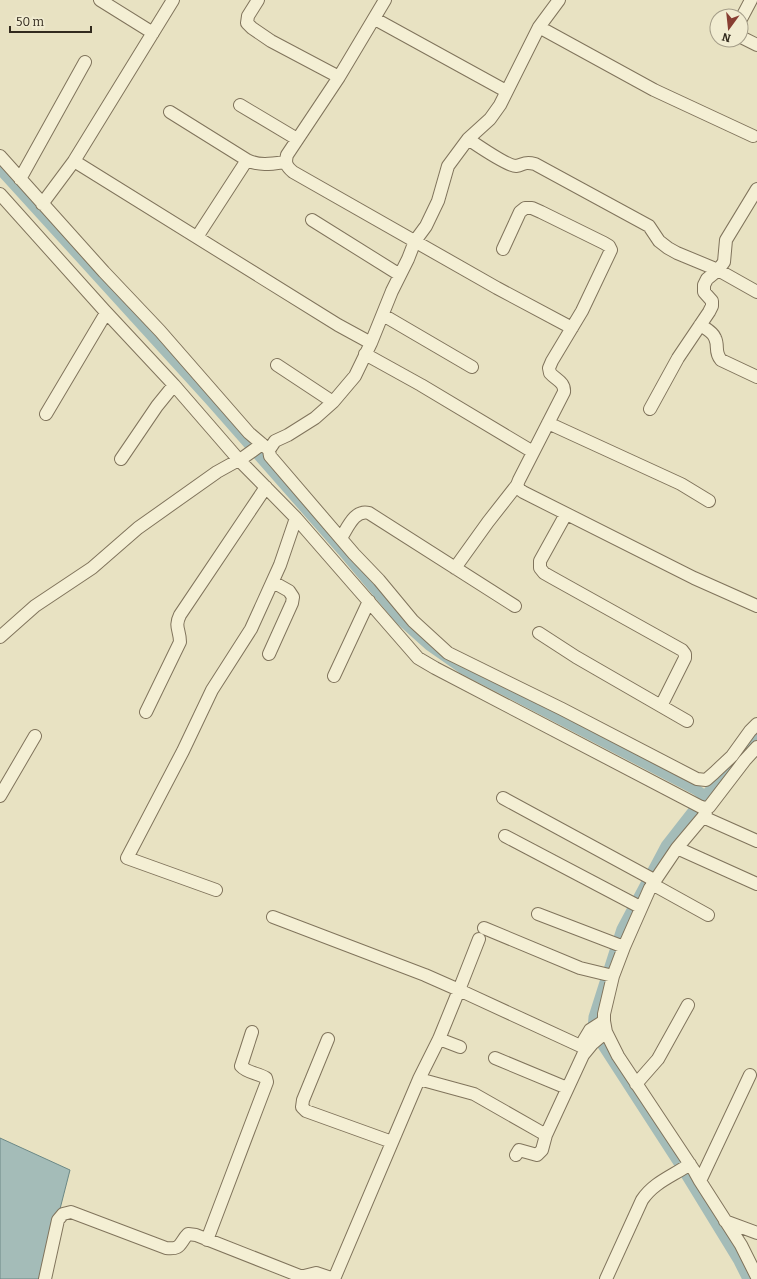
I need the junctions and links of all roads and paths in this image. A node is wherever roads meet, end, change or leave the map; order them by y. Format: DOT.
graph roads {
  1 [pos="100,0"];
  2 [pos="173,0"];
  3 [pos="258,0"];
  4 [pos="385,0"];
  5 [pos="559,0"];
  6 [pos="375,19"];
  7 [pos="539,27"];
  8 [pos="153,33"];
  9 [pos="85,62"];
  10 [pos="339,77"];
  11 [pos="506,91"];
  12 [pos="240,105"];
  13 [pos="170,112"];
  14 [pos="752,136"];
  15 [pos="297,139"];
  16 [pos="468,139"];
  17 [pos="0,156"];
  18 [pos="247,160"];
  19 [pos="74,161"];
  20 [pos="285,162"];
  21 [pos="20,179"];
  22 [pos="757,189"];
  23 [pos="0,194"];
  24 [pos="42,204"];
  25 [pos="312,220"];
  26 [pos="197,237"];
  27 [pos="415,241"];
  28 [pos="503,249"];
  29 [pos="718,270"];
  30 [pos="400,275"];
  31 [pos="757,292"];
  32 [pos="106,313"];
  33 [pos="383,315"];
  34 [pos="700,325"];
  35 [pos="572,328"];
  36 [pos="371,343"];
  37 [pos="365,354"];
  38 [pos="277,365"];
  39 [pos="472,367"];
  40 [pos="757,377"];
  41 [pos="174,385"];
  42 [pos="333,402"];
  43 [pos="650,409"];
  44 [pos="46,414"];
  45 [pos="548,423"];
  46 [pos="263,448"];
  47 [pos="533,452"];
  48 [pos="121,459"];
  49 [pos="241,459"];
  50 [pos="517,485"];
  51 [pos="266,487"];
  52 [pos="709,501"];
  53 [pos="566,514"];
  54 [pos="296,518"];
  55 [pos="341,538"];
  56 [pos="455,568"];
  57 [pos="273,582"];
  58 [pos="369,602"];
  59 [pos="515,606"];
  60 [pos="757,606"];
  61 [pos="539,634"];
  62 [pos="0,637"];
  63 [pos="269,654"];
  64 [pos="334,676"];
  65 [pos="661,706"];
  66 [pos="146,712"];
  67 [pos="687,721"];
  68 [pos="757,724"];
  69 [pos="35,736"];
  70 [pos="757,748"];
  71 [pos="0,796"];
  72 [pos="503,798"];
  73 [pos="701,809"];
  74 [pos="505,836"];
  75 [pos="757,841"];
  76 [pos="677,848"];
  77 [pos="651,879"];
  78 [pos="757,884"];
  79 [pos="216,890"];
  80 [pos="636,905"];
  81 [pos="538,914"];
  82 [pos="708,915"];
  83 [pos="273,917"];
  84 [pos="618,944"];
  85 [pos="608,975"];
  86 [pos="459,990"];
  87 [pos="688,1006"];
  88 [pos="604,1029"];
  89 [pos="252,1032"];
  90 [pos="328,1039"];
  91 [pos="438,1039"];
  92 [pos="589,1046"];
  93 [pos="460,1047"];
  94 [pos="495,1058"];
  95 [pos="750,1075"];
  96 [pos="419,1080"];
  97 [pos="636,1084"];
  98 [pos="567,1088"];
  99 [pos="546,1135"];
  100 [pos="392,1142"];
  101 [pos="516,1155"];
  102 [pos="684,1168"];
  103 [pos="700,1181"];
  104 [pos="725,1221"];
  105 [pos="757,1233"];
  106 [pos="207,1240"];
  107 [pos="757,1277"];
  108 [pos="45,1279"];
  109 [pos="334,1279"];
  110 [pos="606,1279"];
  1 -- 8 [label="street"];
  2 -- 8 [label="street"];
  3 -- 10 [label="street"];
  4 -- 6 [label="street"];
  5 -- 7 [label="street"];
  6 -- 10 [label="street"];
  6 -- 11 [label="street"];
  7 -- 11 [label="street"];
  7 -- 14 [label="street"];
  8 -- 19 [label="street"];
  9 -- 21 [label="street"];
  10 -- 15 [label="street"];
  11 -- 16 [label="street"];
  12 -- 15 [label="street"];
  13 -- 18 [label="street"];
  15 -- 20 [label="street"];
  16 -- 27 [label="street"];
  16 -- 29 [label="street"];
  17 -- 21 [label="street"];
  18 -- 20 [label="street"];
  18 -- 26 [label="street"];
  19 -- 24 [label="street"];
  19 -- 26 [label="street"];
  20 -- 27 [label="street"];
  21 -- 24 [label="street"];
  22 -- 29 [label="street"];
  23 -- 32 [label="street"];
  24 -- 46 [label="street"];
  25 -- 30 [label="street"];
  26 -- 36 [label="street"];
  27 -- 30 [label="street"];
  27 -- 35 [label="street"];
  28 -- 35 [label="street"];
  29 -- 31 [label="street"];
  29 -- 34 [label="street"];
  30 -- 33 [label="street"];
  32 -- 41 [label="street"];
  32 -- 44 [label="street"];
  33 -- 36 [label="street"];
  33 -- 39 [label="street"];
  34 -- 40 [label="street"];
  34 -- 43 [label="street"];
  35 -- 45 [label="street"];
  36 -- 37 [label="street"];
  37 -- 42 [label="street"];
  37 -- 47 [label="street"];
  38 -- 42 [label="street"];
  41 -- 48 [label="street"];
  41 -- 49 [label="street"];
  42 -- 46 [label="street"];
  45 -- 47 [label="street"];
  45 -- 52 [label="street"];
  46 -- 49 [label="street"];
  46 -- 55 [label="street"];
  47 -- 50 [label="street"];
  49 -- 51 [label="street"];
  49 -- 62 [label="street"];
  50 -- 53 [label="street"];
  50 -- 56 [label="street"];
  51 -- 54 [label="street"];
  51 -- 66 [label="street"];
  53 -- 60 [label="street"];
  53 -- 65 [label="street"];
  54 -- 57 [label="street"];
  54 -- 58 [label="street"];
  55 -- 56 [label="street"];
  55 -- 68 [label="street"];
  56 -- 59 [label="street"];
  57 -- 63 [label="street"];
  57 -- 79 [label="street"];
  58 -- 64 [label="street"];
  58 -- 73 [label="street"];
  61 -- 65 [label="street"];
  65 -- 67 [label="street"];
  69 -- 71 [label="street"];
  70 -- 73 [label="street"];
  72 -- 77 [label="street"];
  73 -- 75 [label="street"];
  73 -- 76 [label="street"];
  74 -- 80 [label="street"];
  76 -- 77 [label="street"];
  76 -- 78 [label="street"];
  77 -- 80 [label="street"];
  77 -- 82 [label="street"];
  80 -- 84 [label="street"];
  81 -- 84 [label="street"];
  83 -- 86 [label="street"];
  84 -- 85 [label="street"];
  85 -- 86 [label="street"];
  85 -- 88 [label="street"];
  86 -- 91 [label="street"];
  86 -- 92 [label="street"];
  87 -- 97 [label="street"];
  88 -- 92 [label="street"];
  88 -- 97 [label="street"];
  89 -- 106 [label="street"];
  90 -- 100 [label="street"];
  91 -- 93 [label="street"];
  91 -- 96 [label="street"];
  92 -- 98 [label="street"];
  94 -- 98 [label="street"];
  95 -- 103 [label="street"];
  96 -- 99 [label="street"];
  96 -- 100 [label="street"];
  97 -- 102 [label="street"];
  98 -- 99 [label="street"];
  99 -- 101 [label="street"];
  100 -- 109 [label="street"];
  102 -- 103 [label="street"];
  102 -- 110 [label="street"];
  103 -- 104 [label="street"];
  104 -- 105 [label="street"];
  104 -- 107 [label="street"];
  106 -- 108 [label="street"];
  106 -- 109 [label="street"];
}
